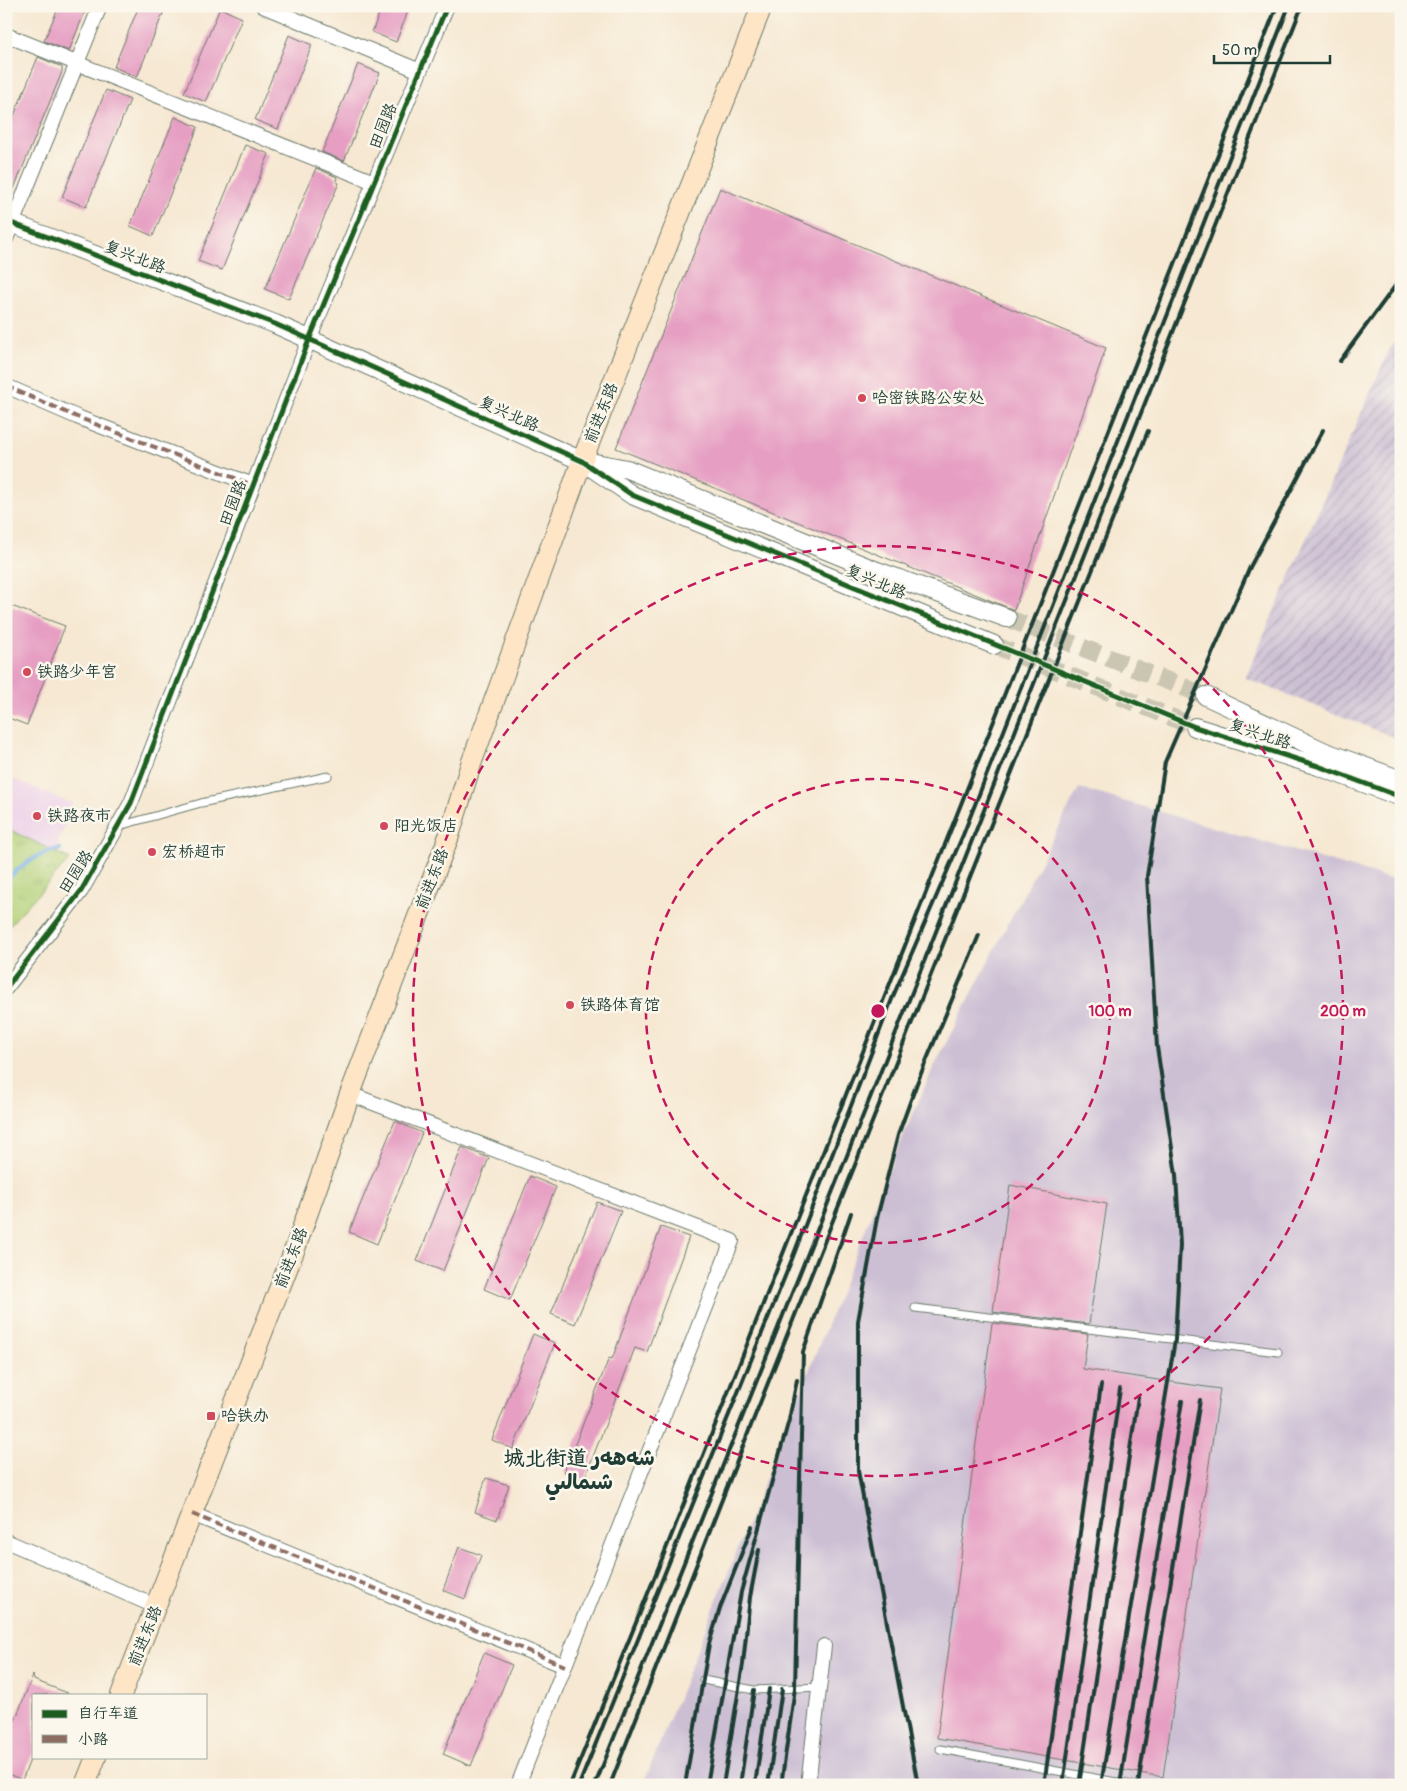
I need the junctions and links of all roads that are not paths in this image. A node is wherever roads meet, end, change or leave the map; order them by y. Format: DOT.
graph roads {
  1 [pos="100,6"];
  2 [pos="263,6"];
  3 [pos="446,6"];
  4 [pos="762,6"];
  5 [pos="6,35"];
  6 [pos="77,63"];
  7 [pos="420,71"];
  8 [pos="374,182"];
  9 [pos="8,228"];
  10 [pos="309,340"];
  11 [pos="6,386"];
  12 [pos="582,460"];
  13 [pos="253,485"];
  14 [pos="1007,618"];
  15 [pos="994,645"];
  16 [pos="1206,696"];
  17 [pos="1195,727"];
  18 [pos="328,776"];
  19 [pos="1401,780"];
  20 [pos="1401,797"];
  21 [pos="119,826"];
  22 [pos="6,988"];
  23 [pos="350,1094"];
  24 [pos="915,1308"];
  25 [pos="1278,1352"];
  26 [pos="192,1514"];
  27 [pos="6,1541"];
  28 [pos="157,1607"];
  29 [pos="824,1646"];
  30 [pos="565,1666"];
  31 [pos="703,1680"];
  32 [pos="820,1687"];
  33 [pos="122,1694"];
  34 [pos="940,1749"];
  35 [pos="96,1758"];
  36 [pos="85,1785"];
  37 [pos="518,1785"];
  38 [pos="808,1785"];
  39 [pos="1132,1785"];
  1 -- 6 [label="street"];
  2 -- 7 [label="street"];
  3 -- 7 [label="street, 田园路"];
  4 -- 12 [label="main road, 前进东路"];
  5 -- 6 [label="street"];
  6 -- 8 [label="street"];
  6 -- 9 [label="street"];
  7 -- 8 [label="street, 田园路"];
  8 -- 10 [label="street, 田园路"];
  9 -- 10 [label="street, 复兴北路"];
  10 -- 12 [label="street, 复兴北路"];
  10 -- 13 [label="street, 田园路"];
  11 -- 13 [label="street"];
  12 -- 14 [label="street"];
  12 -- 15 [label="street, 复兴北路"];
  12 -- 23 [label="main road, 前进东路"];
  13 -- 21 [label="street, 田园路"];
  16 -- 19 [label="street"];
  17 -- 20 [label="street, 复兴北路"];
  18 -- 21 [label="lane"];
  21 -- 22 [label="street, 田园路"];
  23 -- 26 [label="main road, 前进东路"];
  23 -- 30 [label="street"];
  24 -- 25 [label="lane"];
  26 -- 28 [label="main road, 前进东路"];
  26 -- 30 [label="street"];
  27 -- 28 [label="street"];
  28 -- 33 [label="main road, 前进东路"];
  29 -- 32 [label="street"];
  30 -- 37 [label="street"];
  31 -- 32 [label="lane"];
  32 -- 38 [label="street"];
  34 -- 39 [label="lane"];
  35 -- 36 [label="main road"];
}
